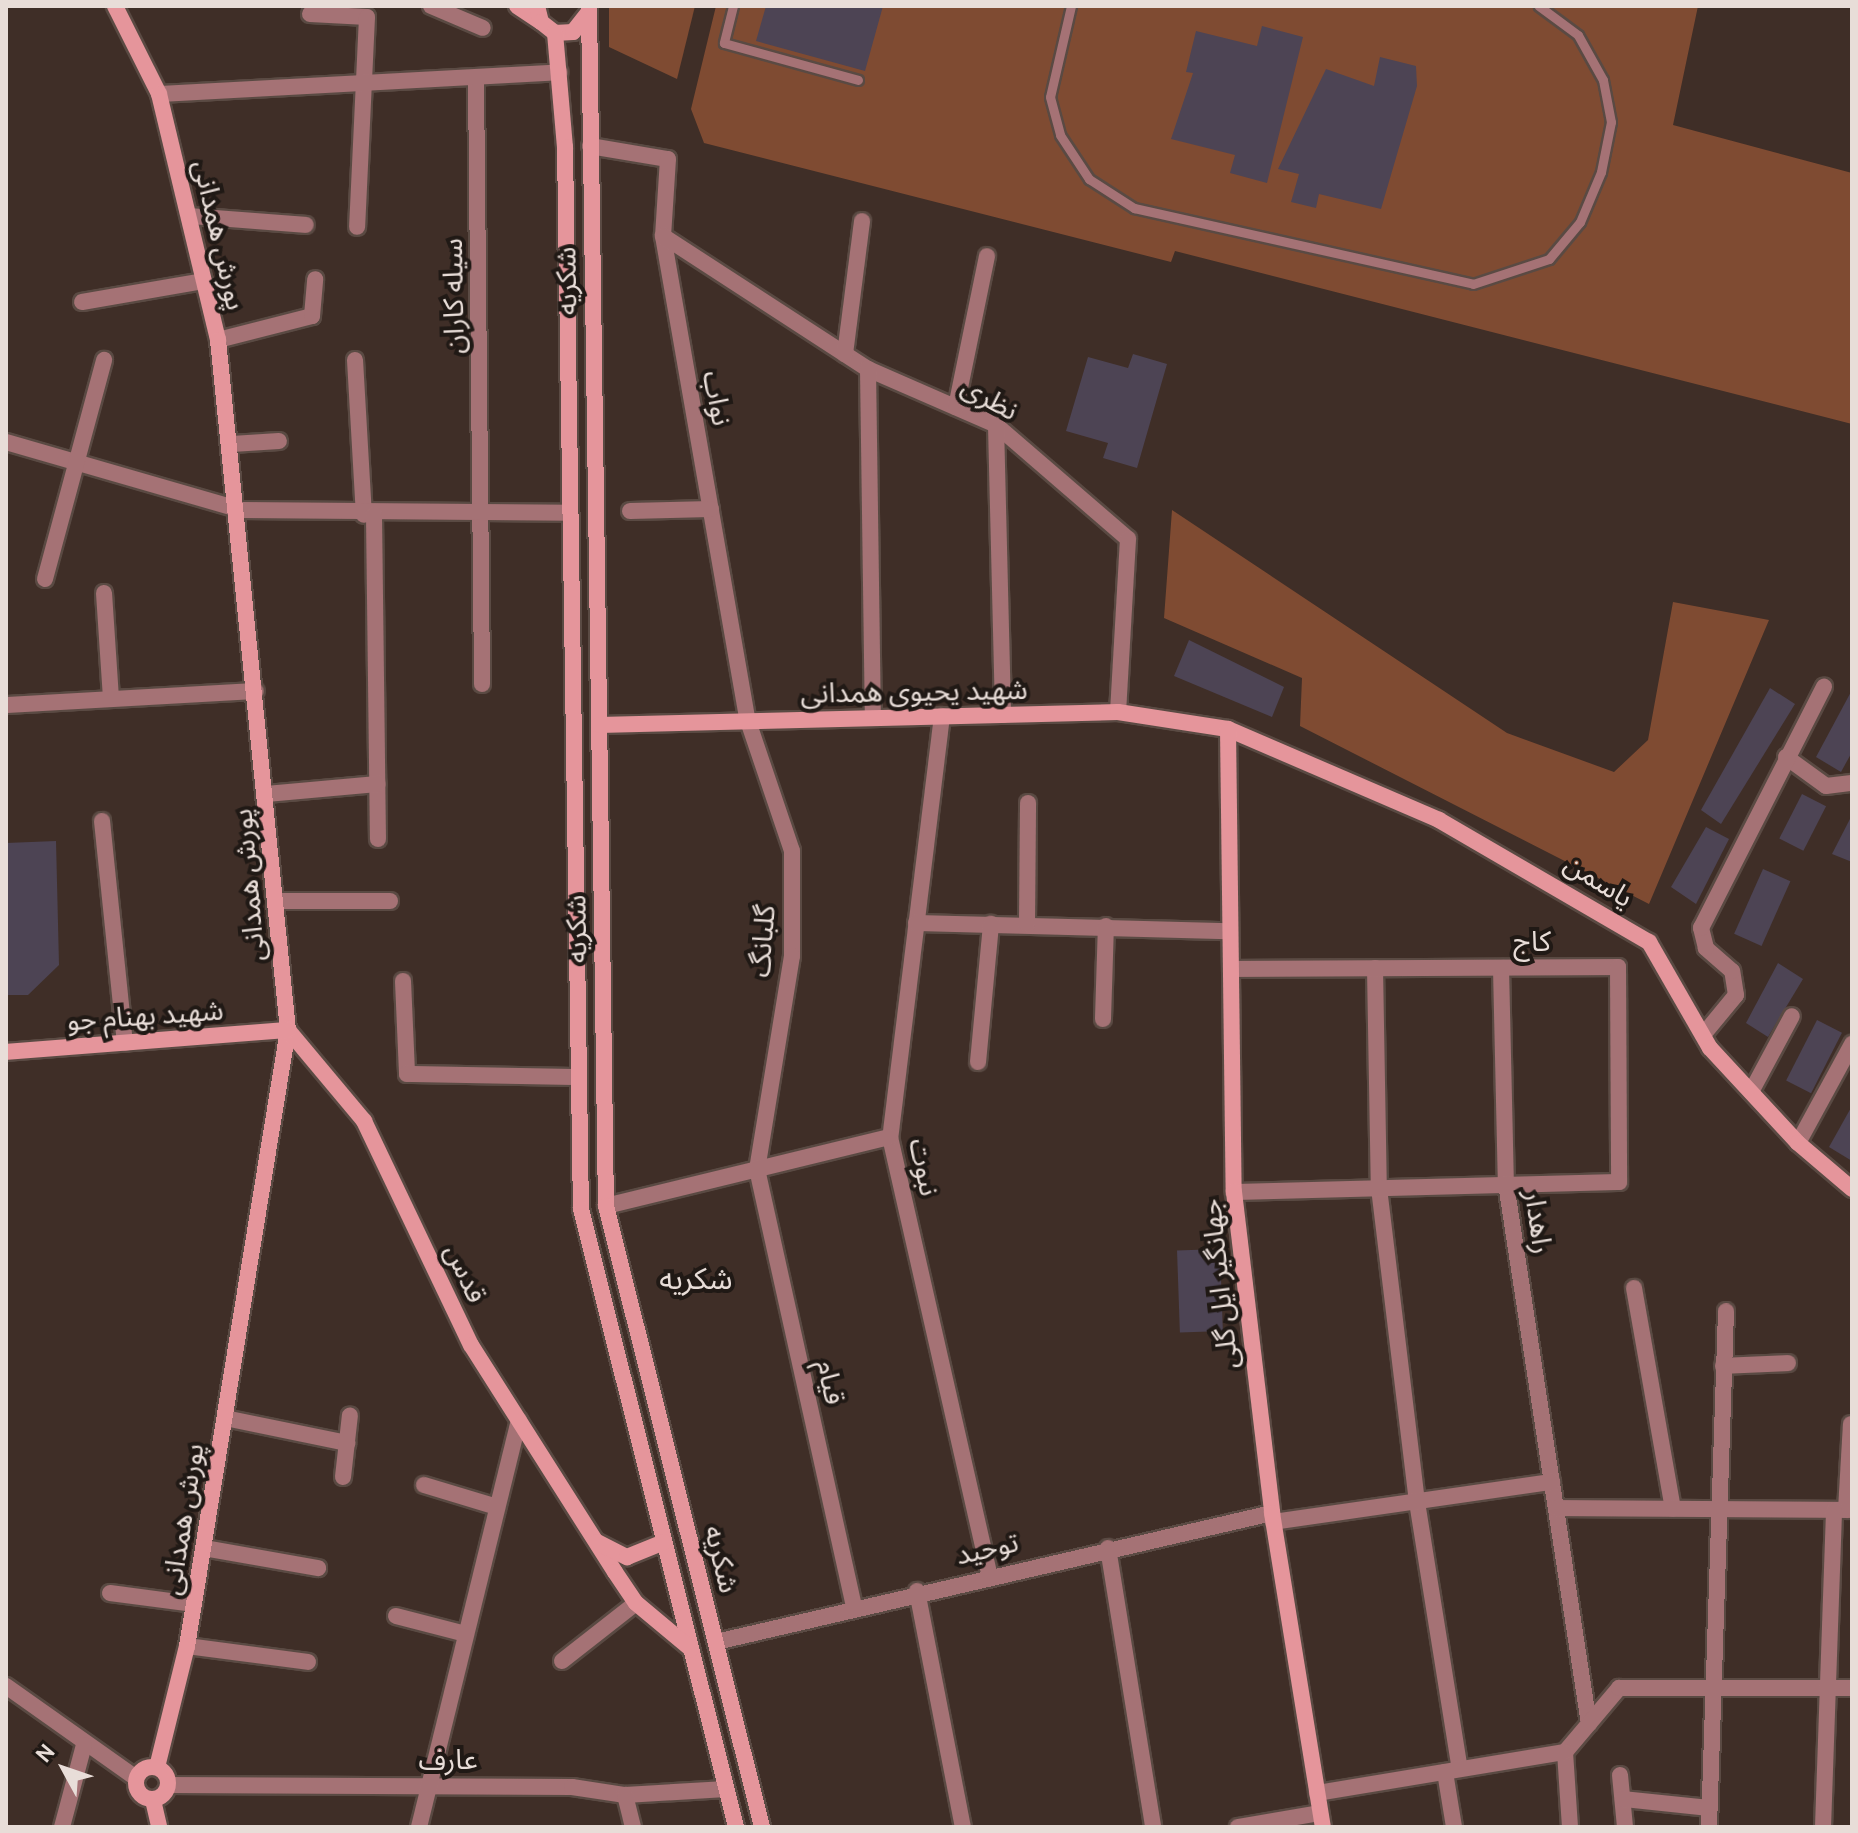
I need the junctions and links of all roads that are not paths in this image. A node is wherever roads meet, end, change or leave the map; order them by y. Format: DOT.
graph roads {
  1 [pos="115,6"];
  2 [pos="431,6"];
  3 [pos="517,6"];
  4 [pos="733,6"];
  5 [pos="1071,6"];
  6 [pos="1539,6"];
  7 [pos="589,9"];
  8 [pos="310,14"];
  9 [pos="539,14"];
  10 [pos="483,28"];
  11 [pos="555,33"];
  12 [pos="559,72"];
  13 [pos="476,78"];
  14 [pos="858,80"];
  15 [pos="367,83"];
  16 [pos="159,94"];
  17 [pos="590,146"];
  18 [pos="190,216"];
  19 [pos="862,221"];
  20 [pos="306,225"];
  21 [pos="357,227"];
  22 [pos="663,236"];
  23 [pos="987,256"];
  24 [pos="315,279"];
  25 [pos="204,281"];
  26 [pos="82,302"];
  27 [pos="218,340"];
  28 [pos="845,354"];
  29 [pos="104,360"];
  30 [pos="355,360"];
  31 [pos="868,369"];
  32 [pos="956,407"];
  33 [pos="996,425"];
  34 [pos="279,441"];
  35 [pos="6,442"];
  36 [pos="232,444"];
  37 [pos="76,462"];
  38 [pos="711,509"];
  39 [pos="241,510"];
  40 [pos="630,511"];
  41 [pos="570,513"];
  42 [pos="482,514"];
  43 [pos="369,515"];
  44 [pos="45,579"];
  45 [pos="104,593"];
  46 [pos="482,684"];
  47 [pos="1824,687"];
  48 [pos="256,691"];
  49 [pos="111,699"];
  50 [pos="6,705"];
  51 [pos="1118,712"];
  52 [pos="1003,715"];
  53 [pos="942,716"];
  54 [pos="873,718"];
  55 [pos="748,721"];
  56 [pos="599,725"];
  57 [pos="1228,729"];
  58 [pos="1786,757"];
  59 [pos="1850,780"];
  60 [pos="378,784"];
  61 [pos="266,794"];
  62 [pos="1028,803"];
  63 [pos="102,821"];
  64 [pos="378,839"];
  65 [pos="275,901"];
  66 [pos="390,901"];
  67 [pos="916,923"];
  68 [pos="991,924"];
  69 [pos="1027,924"];
  70 [pos="1106,926"];
  71 [pos="1230,931"];
  72 [pos="1375,968"];
  73 [pos="1501,968"];
  74 [pos="1231,969"];
  75 [pos="403,981"];
  76 [pos="1792,1016"];
  77 [pos="1103,1019"];
  78 [pos="288,1030"];
  79 [pos="1703,1035"];
  80 [pos="125,1043"];
  81 [pos="1852,1044"];
  82 [pos="6,1052"];
  83 [pos="978,1062"];
  84 [pos="579,1077"];
  85 [pos="1751,1092"];
  86 [pos="890,1137"];
  87 [pos="1798,1143"];
  88 [pos="757,1169"];
  89 [pos="1506,1184"];
  90 [pos="1379,1188"];
  91 [pos="1852,1189"];
  92 [pos="1234,1192"];
  93 [pos="606,1206"];
  94 [pos="1634,1288"];
  95 [pos="1726,1311"];
  96 [pos="1788,1363"];
  97 [pos="1723,1366"];
  98 [pos="350,1415"];
  99 [pos="225,1418"];
  100 [pos="519,1420"];
  101 [pos="1851,1424"];
  102 [pos="347,1443"];
  103 [pos="343,1477"];
  104 [pos="1552,1482"];
  105 [pos="424,1485"];
  106 [pos="1417,1502"];
  107 [pos="497,1507"];
  108 [pos="1556,1508"];
  109 [pos="1673,1509"];
  110 [pos="1719,1509"];
  111 [pos="1844,1510"];
  112 [pos="1273,1518"];
  113 [pos="595,1541"];
  114 [pos="664,1542"];
  115 [pos="204,1548"];
  116 [pos="1108,1548"];
  117 [pos="318,1568"];
  118 [pos="989,1573"];
  119 [pos="917,1591"];
  120 [pos="110,1593"];
  121 [pos="636,1603"];
  122 [pos="194,1604"];
  123 [pos="854,1606"];
  124 [pos="396,1616"];
  125 [pos="466,1634"];
  126 [pos="716,1642"];
  127 [pos="187,1646"];
  128 [pos="691,1649"];
  129 [pos="562,1661"];
  130 [pos="308,1662"];
  131 [pos="6,1686"];
  132 [pos="1713,1688"];
  133 [pos="1829,1688"];
  134 [pos="1852,1688"];
  135 [pos="1589,1724"];
  136 [pos="84,1745"];
  137 [pos="1565,1752"];
  138 [pos="157,1767"];
  139 [pos="1453,1770"];
  140 [pos="1620,1775"];
  141 [pos="136,1778"];
  142 [pos="168,1785"];
  143 [pos="430,1785"];
  144 [pos="726,1789"];
  145 [pos="1317,1793"];
  146 [pos="625,1795"];
  147 [pos="1623,1799"];
  148 [pos="153,1800"];
  149 [pos="1709,1808"];
  150 [pos="1321,1820"];
  151 [pos="62,1827"];
  152 [pos="159,1827"];
  153 [pos="419,1827"];
  154 [pos="633,1827"];
  155 [pos="736,1827"];
  156 [pos="762,1827"];
  157 [pos="963,1827"];
  158 [pos="1153,1827"];
  159 [pos="1238,1827"];
  160 [pos="1454,1827"];
  161 [pos="1570,1827"];
  162 [pos="1625,1827"];
  163 [pos="1709,1827"];
  164 [pos="1823,1827"];
  1 -- 16 [label="main road, پورش همدانی"];
  2 -- 10 [label="street"];
  3 -- 9 [label="main road"];
  4 -- 14 [label="lane"];
  5 -- 6 [label="lane"];
  7 -- 11 [label="main road"];
  7 -- 17 [label="main road, شکریه"];
  8 -- 15 [label="street"];
  9 -- 11 [label="main road"];
  11 -- 12 [label="main road, شکریه"];
  12 -- 13 [label="street"];
  12 -- 41 [label="main road, شکریه"];
  13 -- 15 [label="street"];
  13 -- 42 [label="street, سیله کاران"];
  15 -- 16 [label="street"];
  15 -- 21 [label="street"];
  16 -- 18 [label="main road, پورش همدانی"];
  17 -- 22 [label="street, نواب"];
  17 -- 56 [label="main road, شکریه"];
  18 -- 20 [label="street"];
  18 -- 25 [label="main road, پورش همدانی"];
  19 -- 28 [label="street"];
  22 -- 28 [label="street, نظری"];
  22 -- 38 [label="street, نواب"];
  23 -- 32 [label="street"];
  24 -- 27 [label="street"];
  25 -- 26 [label="street"];
  25 -- 27 [label="main road, پورش همدانی"];
  27 -- 36 [label="main road, پورش همدانی"];
  28 -- 31 [label="street, نظری"];
  29 -- 37 [label="street"];
  30 -- 43 [label="street"];
  31 -- 32 [label="street, نظری"];
  31 -- 54 [label="street"];
  32 -- 33 [label="street, نظری"];
  33 -- 51 [label="street, نظری"];
  33 -- 52 [label="street"];
  34 -- 36 [label="street"];
  35 -- 37 [label="street"];
  36 -- 39 [label="main road, پورش همدانی"];
  37 -- 39 [label="street"];
  37 -- 44 [label="street"];
  38 -- 40 [label="street"];
  38 -- 55 [label="street, نواب"];
  39 -- 43 [label="street"];
  39 -- 48 [label="main road, پورش همدانی"];
  41 -- 42 [label="street"];
  41 -- 84 [label="main road, شکریه"];
  42 -- 43 [label="street"];
  42 -- 46 [label="street, سیله کاران"];
  43 -- 60 [label="street"];
  45 -- 49 [label="street"];
  47 -- 58 [label="street"];
  48 -- 49 [label="street"];
  48 -- 61 [label="main road, پورش همدانی"];
  49 -- 50 [label="street"];
  51 -- 52 [label="main road, شهید یحیوی همدانی"];
  51 -- 57 [label="main road, شهید یحیوی همدانی"];
  52 -- 53 [label="main road, شهید یحیوی همدانی"];
  53 -- 54 [label="main road, شهید یحیوی همدانی"];
  53 -- 67 [label="street, نبوت"];
  54 -- 55 [label="main road, شهید یحیوی همدانی"];
  55 -- 56 [label="main road, شهید یحیوی همدانی"];
  55 -- 88 [label="street, گلبانگ"];
  56 -- 93 [label="main road, شکریه"];
  57 -- 71 [label="main road, جهانگیر ایل گلی"];
  57 -- 79 [label="main road, یاسمن"];
  58 -- 59 [label="street"];
  58 -- 79 [label="street"];
  60 -- 61 [label="street"];
  60 -- 64 [label="street"];
  61 -- 65 [label="main road, پورش همدانی"];
  62 -- 69 [label="street"];
  63 -- 80 [label="street"];
  65 -- 66 [label="street"];
  65 -- 78 [label="main road, پورش همدانی"];
  67 -- 68 [label="street"];
  67 -- 86 [label="street, نبوت"];
  68 -- 69 [label="street"];
  68 -- 83 [label="street"];
  69 -- 70 [label="street"];
  70 -- 71 [label="street"];
  70 -- 77 [label="street"];
  71 -- 74 [label="main road, جهانگیر ایل گلی"];
  72 -- 73 [label="street, کاج"];
  72 -- 74 [label="street, کاج"];
  72 -- 90 [label="street"];
  73 -- 89 [label="street, راهدار"];
  73 -- 89 [label="street, کاج"];
  74 -- 92 [label="main road, جهانگیر ایل گلی"];
  75 -- 84 [label="street"];
  76 -- 85 [label="street"];
  78 -- 80 [label="main road, شهید بهنام جو"];
  78 -- 99 [label="main road, پورش همدانی"];
  78 -- 100 [label="main road, قدس"];
  79 -- 85 [label="main road, یاسمن"];
  80 -- 82 [label="main road, شهید بهنام جو"];
  81 -- 87 [label="street"];
  84 -- 114 [label="main road, شکریه"];
  85 -- 87 [label="main road, یاسمن"];
  86 -- 88 [label="street"];
  86 -- 118 [label="street, نبوت"];
  87 -- 91 [label="main road, یاسمن"];
  88 -- 93 [label="street"];
  88 -- 123 [label="street, قیام"];
  89 -- 90 [label="street"];
  89 -- 104 [label="street, راهدار"];
  90 -- 92 [label="street"];
  90 -- 106 [label="street"];
  92 -- 112 [label="main road, جهانگیر ایل گلی"];
  93 -- 126 [label="main road, شکریه"];
  94 -- 109 [label="street"];
  95 -- 97 [label="street"];
  96 -- 97 [label="street"];
  97 -- 110 [label="street"];
  98 -- 102 [label="street"];
  99 -- 102 [label="street"];
  99 -- 115 [label="main road, پورش همدانی"];
  100 -- 107 [label="street"];
  100 -- 113 [label="main road, قدس"];
  101 -- 111 [label="street"];
  102 -- 103 [label="street"];
  104 -- 106 [label="street, توحید"];
  104 -- 108 [label="street, راهدار"];
  105 -- 107 [label="street"];
  106 -- 112 [label="street, توحید"];
  106 -- 139 [label="street"];
  107 -- 125 [label="street"];
  108 -- 109 [label="street"];
  108 -- 135 [label="street, راهدار"];
  109 -- 110 [label="street"];
  110 -- 111 [label="street"];
  110 -- 132 [label="street"];
  111 -- 133 [label="street"];
  112 -- 116 [label="street, توحید"];
  112 -- 145 [label="main road, جهانگیر ایل گلی"];
  113 -- 114 [label="main road"];
  113 -- 121 [label="main road, قدس"];
  114 -- 128 [label="main road, شکریه"];
  115 -- 117 [label="street"];
  115 -- 122 [label="main road, پورش همدانی"];
  116 -- 118 [label="street, توحید"];
  116 -- 158 [label="street"];
  118 -- 119 [label="street, توحید"];
  119 -- 123 [label="street, توحید"];
  119 -- 157 [label="street"];
  120 -- 122 [label="street"];
  121 -- 128 [label="main road, قدس"];
  121 -- 129 [label="street"];
  122 -- 127 [label="main road, پورش همدانی"];
  123 -- 126 [label="street, توحید"];
  124 -- 125 [label="street"];
  125 -- 143 [label="street"];
  126 -- 156 [label="main road, شکریه"];
  127 -- 130 [label="street"];
  127 -- 138 [label="main road, پورش همدانی"];
  128 -- 144 [label="main road, شکریه"];
  131 -- 136 [label="street"];
  132 -- 133 [label="street"];
  132 -- 135 [label="street"];
  132 -- 149 [label="street"];
  133 -- 134 [label="street"];
  133 -- 164 [label="street"];
  135 -- 137 [label="street"];
  136 -- 141 [label="street"];
  136 -- 151 [label="street"];
  137 -- 139 [label="street"];
  137 -- 161 [label="street"];
  138 -- 141 [label="main road"];
  138 -- 142 [label="main road"];
  139 -- 145 [label="street"];
  139 -- 160 [label="street"];
  140 -- 147 [label="street"];
  141 -- 148 [label="main road"];
  142 -- 143 [label="street, عارف"];
  142 -- 148 [label="main road"];
  143 -- 146 [label="street, عارف"];
  143 -- 153 [label="street"];
  144 -- 146 [label="street, عارف"];
  144 -- 155 [label="main road, شکریه"];
  145 -- 150 [label="main road, جهانگیر ایل گلی"];
  146 -- 154 [label="street"];
  147 -- 149 [label="street"];
  147 -- 162 [label="street"];
  148 -- 152 [label="main road"];
  149 -- 163 [label="street"];
  150 -- 159 [label="street"];
}
